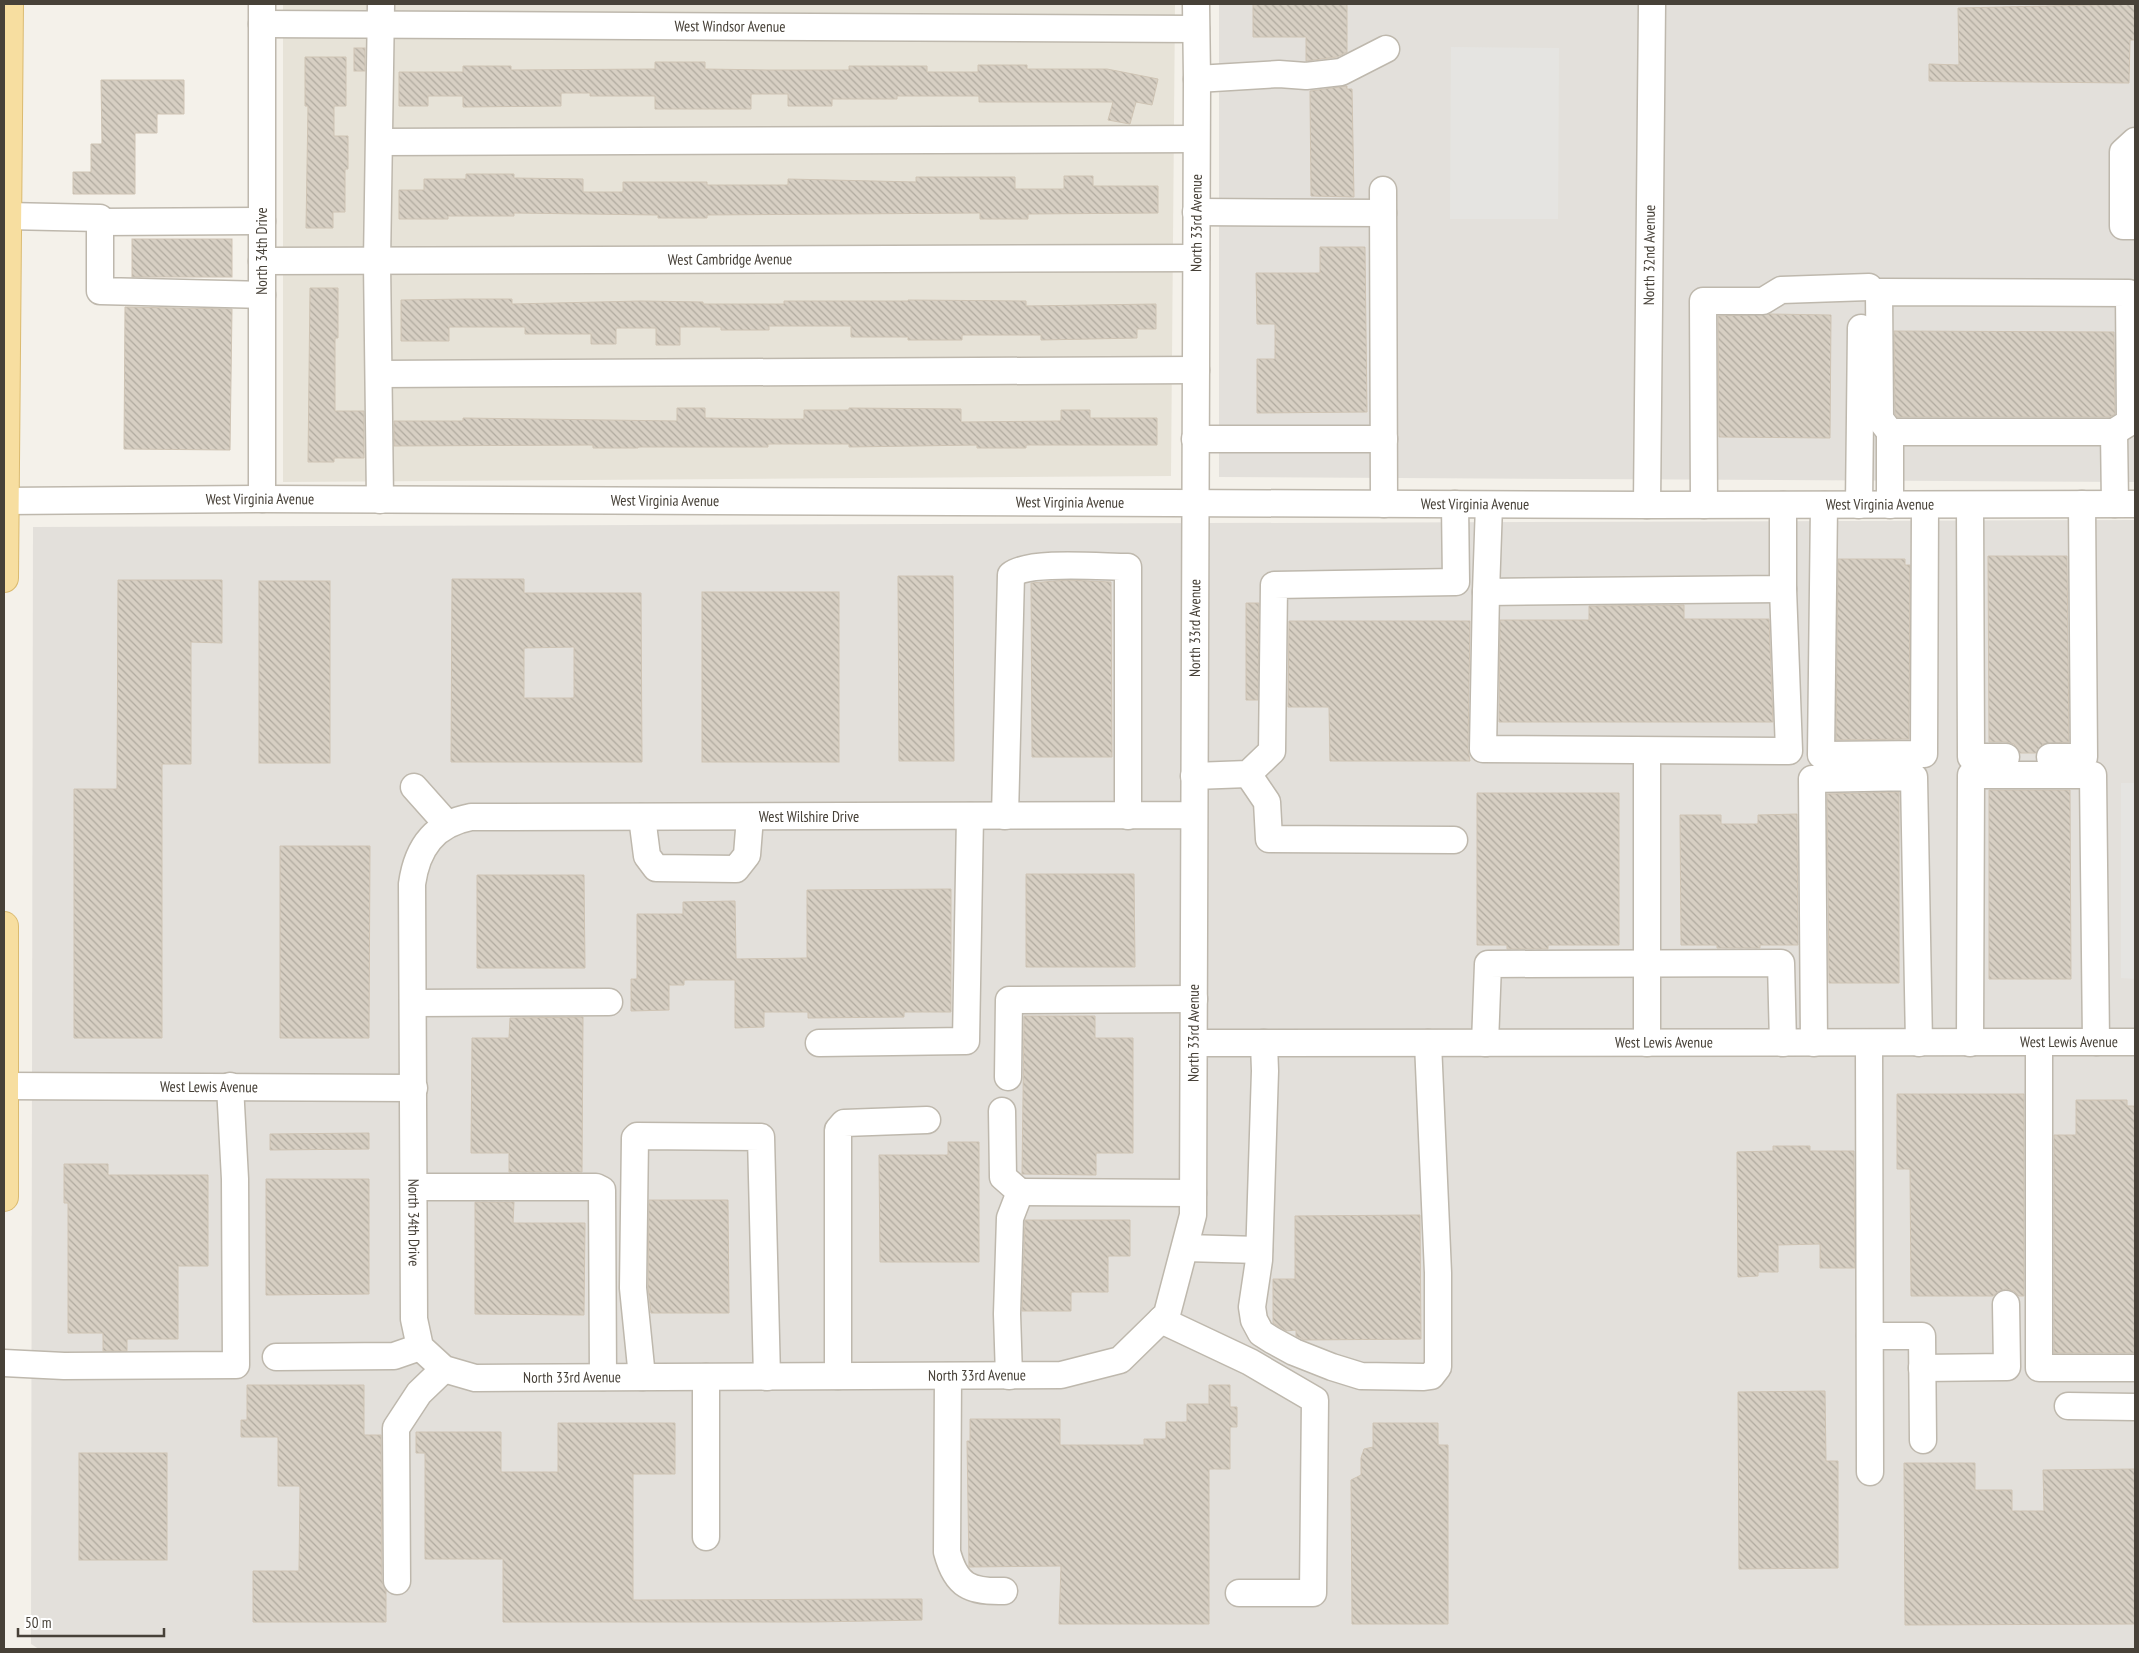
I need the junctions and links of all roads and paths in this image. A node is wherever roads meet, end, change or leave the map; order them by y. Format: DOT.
graph roads {
  1 [pos="9,4"];
  2 [pos="1652,4"];
  3 [pos="262,14"];
  4 [pos="381,14"];
  5 [pos="1196,16"];
  6 [pos="1386,49"];
  7 [pos="1197,79"];
  8 [pos="1196,139"];
  9 [pos="2135,141"];
  10 [pos="380,142"];
  11 [pos="1196,212"];
  12 [pos="7,216"];
  13 [pos="262,220"];
  14 [pos="100,222"];
  15 [pos="2135,226"];
  16 [pos="1196,258"];
  17 [pos="262,261"];
  18 [pos="377,262"];
  19 [pos="1869,287"];
  20 [pos="262,295"];
  21 [pos="1861,328"];
  22 [pos="1196,370"];
  23 [pos="380,374"];
  24 [pos="1890,432"];
  25 [pos="2114,432"];
  26 [pos="1195,439"];
  27 [pos="1384,439"];
  28 [pos="262,499"];
  29 [pos="380,500"];
  30 [pos="4,501"];
  31 [pos="1195,503"];
  32 [pos="1384,504"];
  33 [pos="1455,504"];
  34 [pos="2082,504"];
  35 [pos="2125,504"];
  36 [pos="1489,505"];
  37 [pos="1648,505"];
  38 [pos="1704,505"];
  39 [pos="1783,505"];
  40 [pos="1824,505"];
  41 [pos="1859,505"];
  42 [pos="1890,505"];
  43 [pos="1925,505"];
  44 [pos="1970,505"];
  45 [pos="4,578"];
  46 [pos="1783,588"];
  47 [pos="1486,592"];
  48 [pos="1647,752"];
  49 [pos="1248,774"];
  50 [pos="1194,776"];
  51 [pos="414,786"];
  52 [pos="970,816"];
  53 [pos="1005,816"];
  54 [pos="1128,816"];
  55 [pos="1194,816"];
  56 [pos="642,817"];
  57 [pos="750,817"];
  58 [pos="438,831"];
  59 [pos="1454,840"];
  60 [pos="4,926"];
  61 [pos="4,946"];
  62 [pos="1647,965"];
  63 [pos="1194,999"];
  64 [pos="4,1000"];
  65 [pos="610,1002"];
  66 [pos="413,1003"];
  67 [pos="2096,1042"];
  68 [pos="2135,1042"];
  69 [pos="819,1043"];
  70 [pos="1194,1043"];
  71 [pos="1264,1043"];
  72 [pos="1428,1043"];
  73 [pos="1485,1043"];
  74 [pos="1647,1043"];
  75 [pos="1783,1043"];
  76 [pos="1814,1043"];
  77 [pos="1869,1043"];
  78 [pos="1919,1043"];
  79 [pos="1970,1043"];
  80 [pos="2039,1043"];
  81 [pos="1008,1077"];
  82 [pos="4,1086"];
  83 [pos="230,1086"];
  84 [pos="414,1088"];
  85 [pos="1002,1111"];
  86 [pos="927,1120"];
  87 [pos="414,1187"];
  88 [pos="1020,1192"];
  89 [pos="1193,1193"];
  90 [pos="4,1197"];
  91 [pos="1185,1248"];
  92 [pos="1259,1250"];
  93 [pos="2006,1304"];
  94 [pos="1161,1320"];
  95 [pos="1870,1336"];
  96 [pos="420,1347"];
  97 [pos="276,1357"];
  98 [pos="4,1363"];
  99 [pos="1922,1368"];
  100 [pos="2135,1368"];
  101 [pos="444,1369"];
  102 [pos="838,1376"];
  103 [pos="948,1376"];
  104 [pos="1009,1376"];
  105 [pos="603,1377"];
  106 [pos="642,1377"];
  107 [pos="706,1377"];
  108 [pos="768,1377"];
  109 [pos="2068,1406"];
  110 [pos="2135,1407"];
  111 [pos="1923,1440"];
  112 [pos="1870,1472"];
  113 [pos="706,1537"];
  114 [pos="397,1581"];
  115 [pos="1004,1590"];
  116 [pos="1239,1593"];
  1 -- 12 [label="main road"];
  2 -- 37 [label="street, North 32nd Avenue"];
  3 -- 4 [label="street, West Windsor Avenue"];
  3 -- 13 [label="street, North 34th Drive"];
  4 -- 5 [label="street, West Windsor Avenue"];
  4 -- 10 [label="street"];
  5 -- 7 [label="street, North 33rd Avenue"];
  6 -- 7 [label="street"];
  7 -- 8 [label="street, North 33rd Avenue"];
  8 -- 10 [label="street"];
  8 -- 11 [label="street, North 33rd Avenue"];
  9 -- 15 [label="street"];
  10 -- 18 [label="street"];
  11 -- 16 [label="street, North 33rd Avenue"];
  11 -- 27 [label="street"];
  12 -- 14 [label="street"];
  12 -- 30 [label="main road"];
  13 -- 14 [label="street"];
  13 -- 17 [label="street, North 34th Drive"];
  14 -- 20 [label="street"];
  16 -- 18 [label="street, West Cambridge Avenue"];
  16 -- 22 [label="street, North 33rd Avenue"];
  17 -- 18 [label="street, West Cambridge Avenue"];
  17 -- 20 [label="street, North 34th Drive"];
  18 -- 23 [label="street"];
  19 -- 38 [label="street"];
  20 -- 28 [label="street, North 34th Drive"];
  21 -- 41 [label="street"];
  22 -- 23 [label="street"];
  22 -- 26 [label="street, North 33rd Avenue"];
  23 -- 29 [label="street"];
  24 -- 25 [label="street"];
  24 -- 25 [label="street"];
  24 -- 42 [label="street"];
  25 -- 35 [label="street"];
  26 -- 27 [label="street"];
  26 -- 31 [label="street, North 33rd Avenue"];
  27 -- 32 [label="street"];
  28 -- 29 [label="street, West Virginia Avenue"];
  28 -- 30 [label="street, West Virginia Avenue"];
  29 -- 31 [label="street, West Virginia Avenue"];
  30 -- 45 [label="main road"];
  31 -- 32 [label="street, West Virginia Avenue"];
  31 -- 50 [label="street, North 33rd Avenue"];
  32 -- 33 [label="street, West Virginia Avenue"];
  33 -- 36 [label="street, West Virginia Avenue"];
  33 -- 49 [label="street"];
  34 -- 35 [label="street, West Virginia Avenue"];
  34 -- 44 [label="street, West Virginia Avenue"];
  34 -- 44 [label="street"];
  36 -- 37 [label="street, West Virginia Avenue"];
  36 -- 47 [label="street"];
  37 -- 38 [label="street, West Virginia Avenue"];
  38 -- 39 [label="street, West Virginia Avenue"];
  39 -- 40 [label="street, West Virginia Avenue"];
  39 -- 46 [label="street"];
  40 -- 41 [label="street, West Virginia Avenue"];
  40 -- 43 [label="street"];
  41 -- 42 [label="street, West Virginia Avenue"];
  42 -- 43 [label="street, West Virginia Avenue"];
  43 -- 44 [label="street, West Virginia Avenue"];
  46 -- 47 [label="street"];
  46 -- 48 [label="street"];
  47 -- 48 [label="street"];
  48 -- 62 [label="street"];
  49 -- 50 [label="street"];
  49 -- 59 [label="street"];
  50 -- 55 [label="street, North 33rd Avenue"];
  51 -- 58 [label="street"];
  52 -- 53 [label="street, West Wilshire Drive"];
  52 -- 57 [label="street, West Wilshire Drive"];
  52 -- 69 [label="street"];
  53 -- 54 [label="street, West Wilshire Drive"];
  53 -- 54 [label="street"];
  54 -- 55 [label="street, West Wilshire Drive"];
  55 -- 63 [label="street, North 33rd Avenue"];
  56 -- 57 [label="street, West Wilshire Drive"];
  56 -- 57 [label="street"];
  56 -- 58 [label="street, West Wilshire Drive"];
  58 -- 66 [label="street, North 34th Drive"];
  60 -- 61 [label="main road"];
  61 -- 64 [label="main road"];
  62 -- 73 [label="street"];
  62 -- 74 [label="street"];
  62 -- 75 [label="street"];
  63 -- 70 [label="street, North 33rd Avenue"];
  63 -- 81 [label="street"];
  64 -- 82 [label="main road"];
  65 -- 66 [label="street"];
  66 -- 84 [label="street, North 34th Drive"];
  67 -- 68 [label="street, West Lewis Avenue"];
  67 -- 79 [label="street"];
  67 -- 80 [label="street, West Lewis Avenue"];
  70 -- 71 [label="street, West Lewis Avenue"];
  70 -- 89 [label="street, North 33rd Avenue"];
  71 -- 72 [label="street, West Lewis Avenue"];
  71 -- 92 [label="street"];
  72 -- 73 [label="street, West Lewis Avenue"];
  72 -- 92 [label="street"];
  73 -- 74 [label="street, West Lewis Avenue"];
  74 -- 75 [label="street, West Lewis Avenue"];
  75 -- 76 [label="street, West Lewis Avenue"];
  76 -- 77 [label="street, West Lewis Avenue"];
  76 -- 78 [label="street"];
  77 -- 78 [label="street, West Lewis Avenue"];
  77 -- 95 [label="street"];
  78 -- 79 [label="street, West Lewis Avenue"];
  79 -- 80 [label="street, West Lewis Avenue"];
  80 -- 100 [label="street"];
  82 -- 83 [label="street, West Lewis Avenue"];
  82 -- 90 [label="main road"];
  83 -- 84 [label="street, West Lewis Avenue"];
  83 -- 98 [label="street"];
  84 -- 87 [label="street, North 34th Drive"];
  85 -- 88 [label="street"];
  86 -- 102 [label="street"];
  87 -- 96 [label="street, North 34th Drive"];
  87 -- 105 [label="street"];
  88 -- 89 [label="street"];
  88 -- 104 [label="street"];
  89 -- 91 [label="street, North 33rd Avenue"];
  91 -- 92 [label="street"];
  91 -- 94 [label="street, North 33rd Avenue"];
  93 -- 99 [label="street"];
  94 -- 104 [label="street, North 33rd Avenue"];
  94 -- 116 [label="street"];
  95 -- 99 [label="street"];
  95 -- 112 [label="street"];
  96 -- 97 [label="street"];
  96 -- 101 [label="street"];
  99 -- 111 [label="street"];
  101 -- 105 [label="street, North 33rd Avenue"];
  101 -- 114 [label="street"];
  102 -- 103 [label="street, North 33rd Avenue"];
  102 -- 108 [label="street, North 33rd Avenue"];
  103 -- 104 [label="street, North 33rd Avenue"];
  103 -- 115 [label="street"];
  105 -- 106 [label="street, North 33rd Avenue"];
  106 -- 107 [label="street, North 33rd Avenue"];
  106 -- 108 [label="street"];
  107 -- 108 [label="street, North 33rd Avenue"];
  107 -- 113 [label="street"];
  109 -- 110 [label="street"];
}
